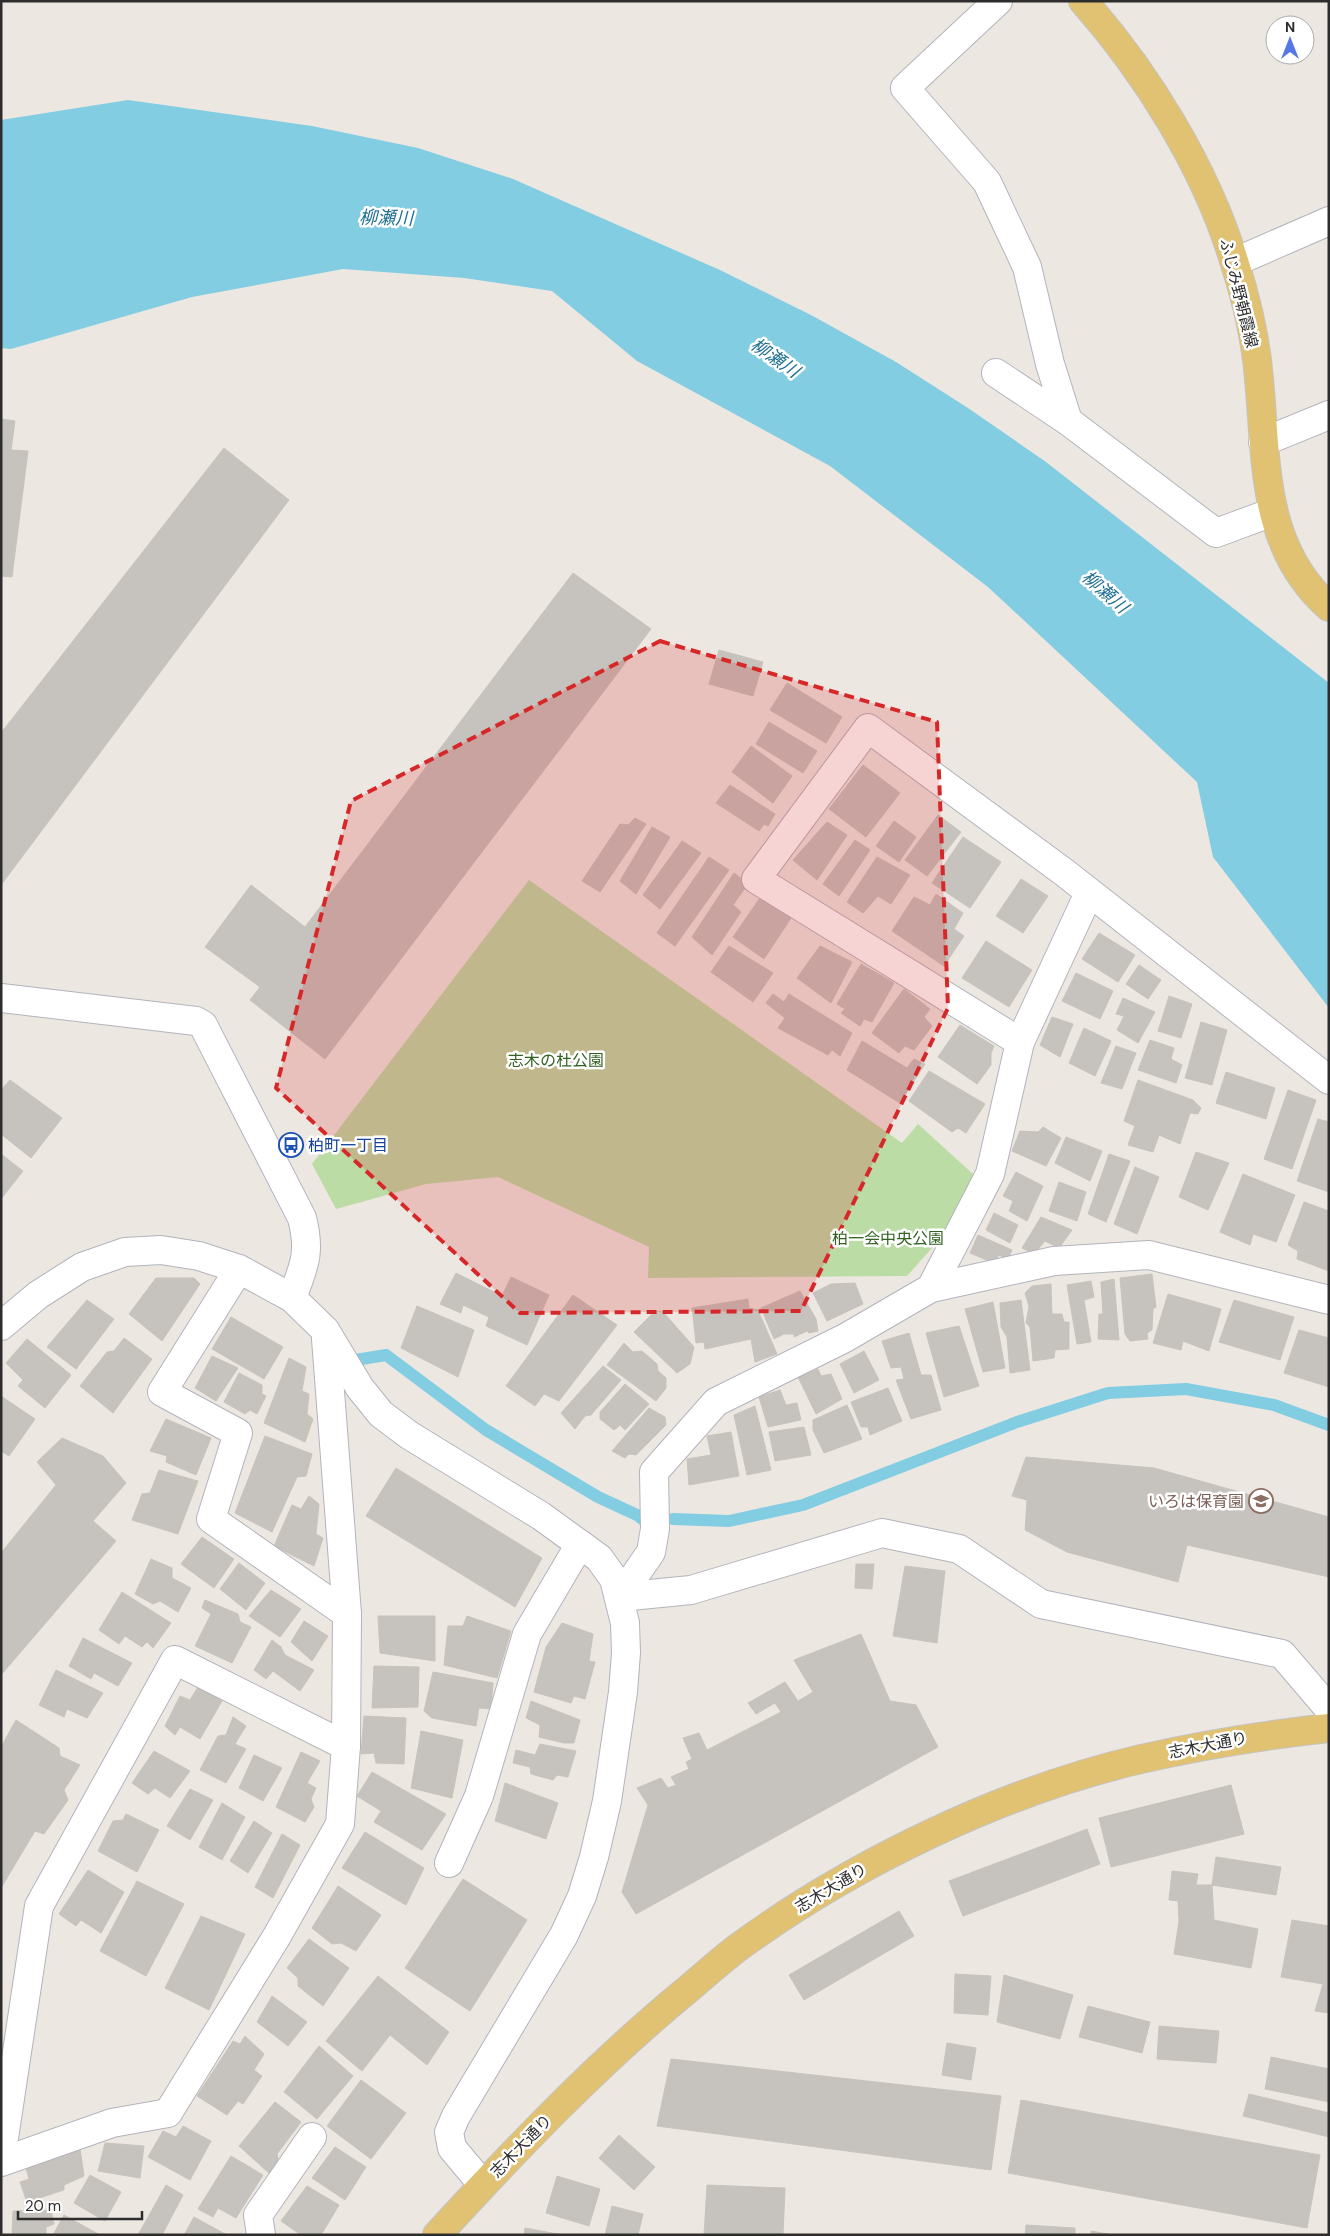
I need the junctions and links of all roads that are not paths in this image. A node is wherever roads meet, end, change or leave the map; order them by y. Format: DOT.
graph roads {
  1 [pos="998,1"];
  2 [pos="1083,1"];
  3 [pos="1329,221"];
  4 [pos="1235,262"];
  5 [pos="996,373"];
  6 [pos="1329,415"];
  7 [pos="1068,421"];
  8 [pos="1263,442"];
  9 [pos="1273,512"];
  10 [pos="1329,607"];
  11 [pos="1089,893"];
  12 [pos="1,998"];
  13 [pos="1020,1042"];
  14 [pos="1329,1080"];
  15 [pos="239,1269"];
  16 [pos="931,1288"];
  17 [pos="292,1298"];
  18 [pos="1329,1300"];
  19 [pos="1,1326"];
  20 [pos="325,1330"];
  21 [pos="580,1544"];
  22 [pos="620,1596"];
  23 [pos="347,1614"];
  24 [pos="1329,1709"];
  25 [pos="1329,1728"];
  26 [pos="346,1746"];
  27 [pos="449,1864"];
  28 [pos="312,2137"];
  29 [pos="1,2160"];
  30 [pos="483,2184"];
  31 [pos="261,2235"];
  32 [pos="437,2235"];
  1 -- 7 [label="street"];
  2 -- 4 [label="main road, ふじみ野朝霞線"];
  3 -- 4 [label="street"];
  4 -- 8 [label="main road, ふじみ野朝霞線"];
  5 -- 7 [label="street"];
  6 -- 8 [label="street"];
  7 -- 9 [label="street"];
  8 -- 9 [label="main road, ふじみ野朝霞線"];
  9 -- 10 [label="main road, ふじみ野朝霞線"];
  11 -- 13 [label="street"];
  11 -- 13 [label="street"];
  11 -- 14 [label="street"];
  12 -- 17 [label="street"];
  13 -- 16 [label="street"];
  15 -- 17 [label="street"];
  15 -- 19 [label="street"];
  15 -- 23 [label="street"];
  16 -- 18 [label="street"];
  16 -- 22 [label="street"];
  17 -- 20 [label="street"];
  20 -- 21 [label="street"];
  20 -- 23 [label="street"];
  21 -- 22 [label="street"];
  21 -- 27 [label="street"];
  22 -- 24 [label="street"];
  22 -- 30 [label="street"];
  23 -- 26 [label="street"];
  25 -- 30 [label="main road, 志木大通り"];
  26 -- 29 [label="street"];
  26 -- 29 [label="street"];
  28 -- 31 [label="street"];
  30 -- 32 [label="main road, 志木大通り"];
}
